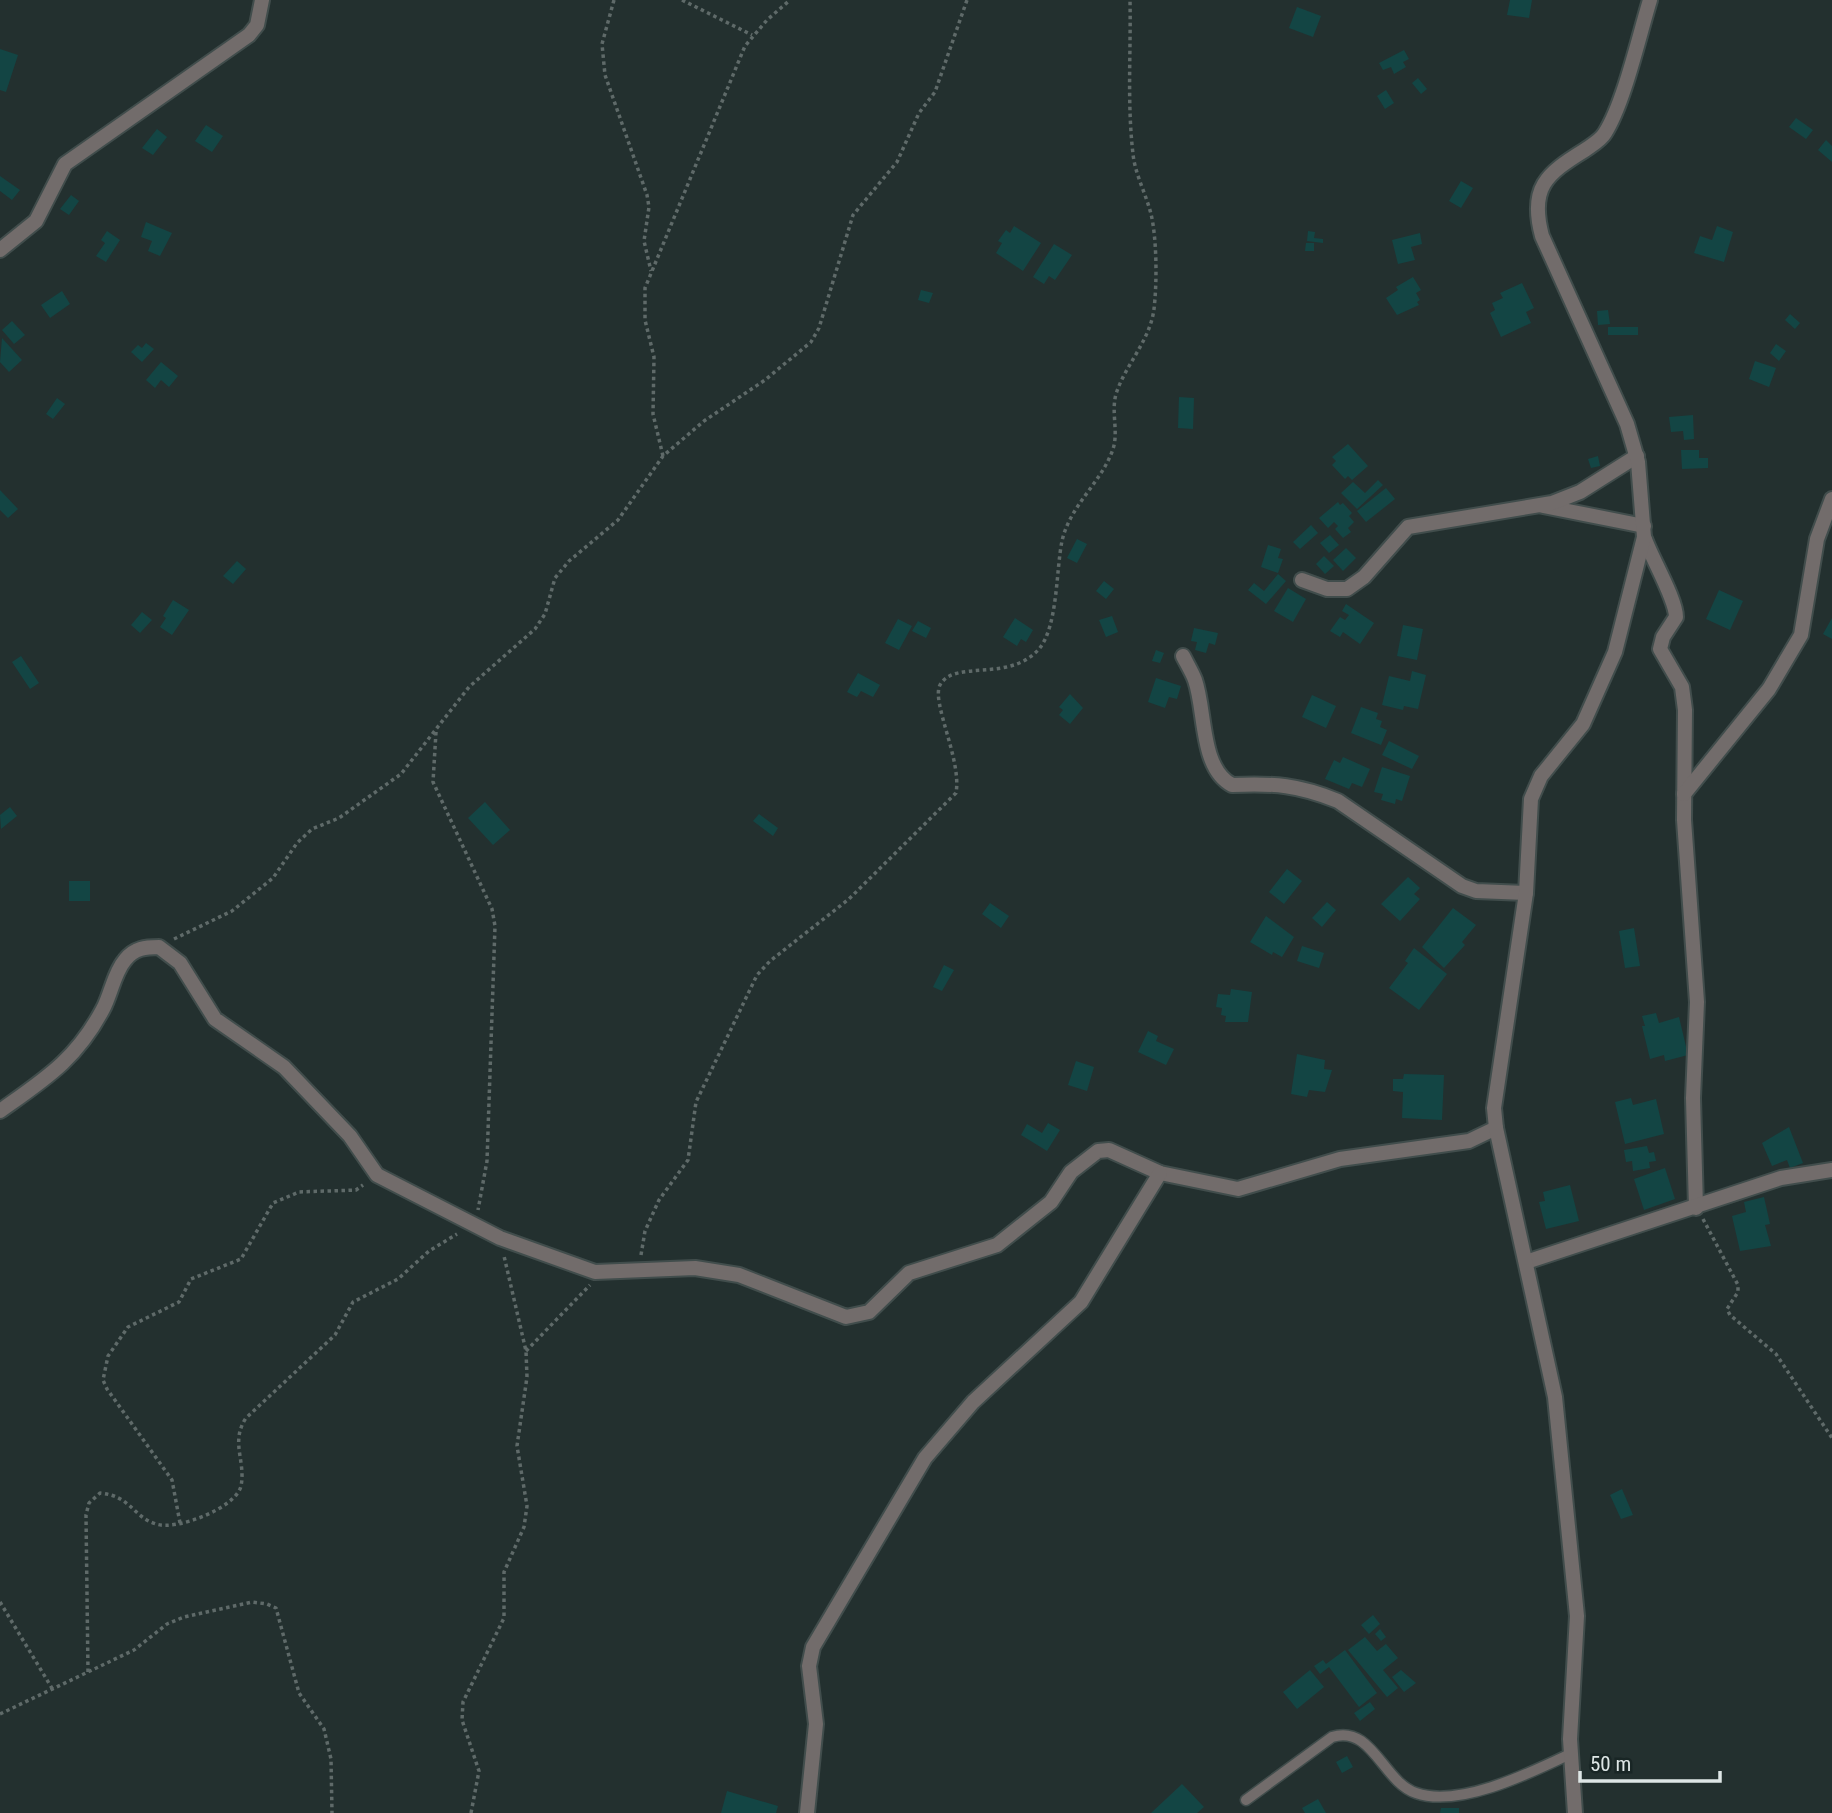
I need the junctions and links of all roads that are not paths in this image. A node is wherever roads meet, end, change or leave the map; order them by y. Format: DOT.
graph roads {
  1 [pos="262,0"];
  2 [pos="1650,0"];
  3 [pos="0,250"];
  4 [pos="1637,456"];
  5 [pos="1832,499"];
  6 [pos="1538,505"];
  7 [pos="1644,532"];
  8 [pos="1302,580"];
  9 [pos="1183,656"];
  10 [pos="1684,794"];
  11 [pos="1526,893"];
  12 [pos="0,1111"];
  13 [pos="1496,1128"];
  14 [pos="1832,1170"];
  15 [pos="1160,1173"];
  16 [pos="1696,1208"];
  17 [pos="1526,1262"];
  18 [pos="1570,1754"];
  19 [pos="1246,1800"];
  20 [pos="807,1813"];
  21 [pos="1575,1813"];
  1 -- 3 [label="street"];
  2 -- 4 [label="street"];
  4 -- 6 [label="street"];
  4 -- 7 [label="street"];
  5 -- 10 [label="street"];
  6 -- 7 [label="street"];
  6 -- 8 [label="street"];
  7 -- 10 [label="street"];
  7 -- 11 [label="street"];
  9 -- 11 [label="street"];
  10 -- 16 [label="street"];
  11 -- 13 [label="street"];
  12 -- 15 [label="street"];
  13 -- 15 [label="street"];
  13 -- 17 [label="street"];
  14 -- 16 [label="street"];
  15 -- 20 [label="street"];
  16 -- 17 [label="street"];
  17 -- 18 [label="street"];
  18 -- 19 [label="lane"];
  18 -- 21 [label="street"];
}
